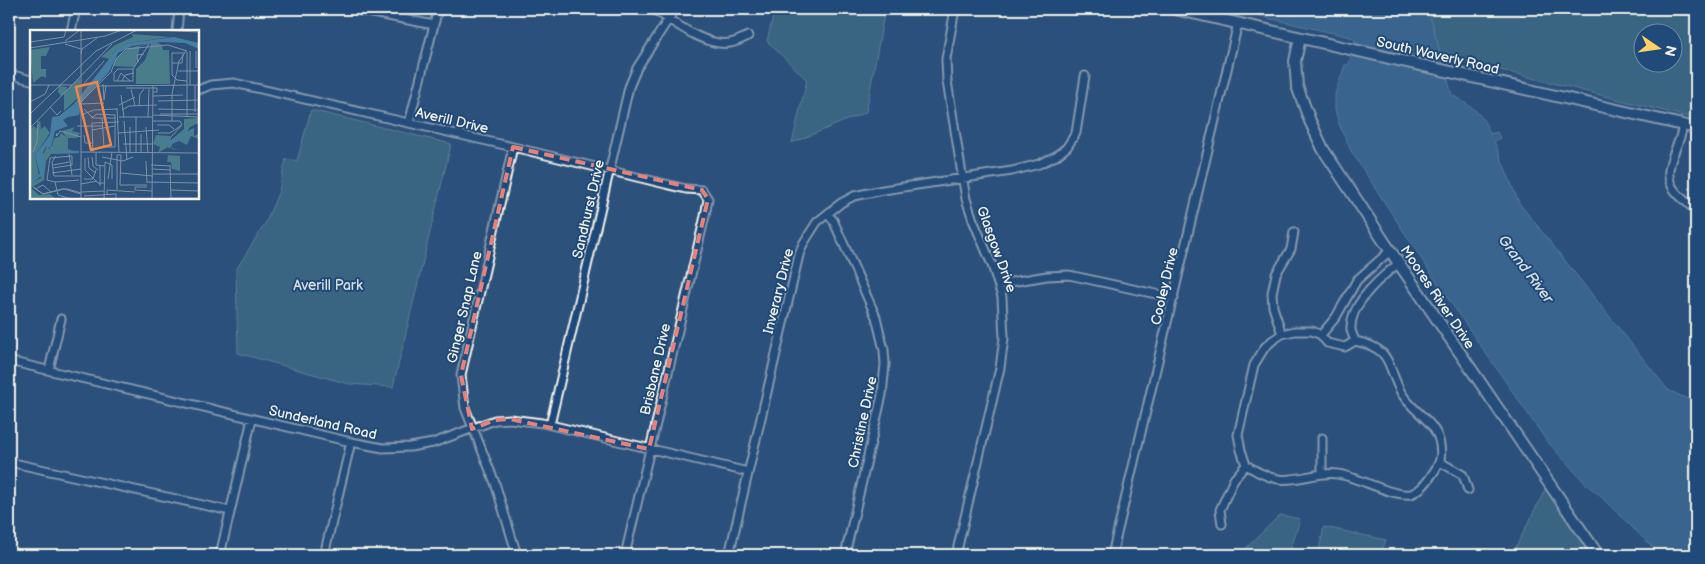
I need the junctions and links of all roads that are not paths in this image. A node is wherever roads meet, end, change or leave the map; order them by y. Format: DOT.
graph roads {
  1 [pos="76,9"];
  2 [pos="179,9"];
  3 [pos="352,9"];
  4 [pos="438,9"];
  5 [pos="653,9"];
  6 [pos="675,9"];
  7 [pos="955,9"];
  8 [pos="1175,9"];
  9 [pos="669,19"];
  10 [pos="1238,23"];
  11 [pos="434,26"];
  12 [pos="71,30"];
  13 [pos="177,30"];
  14 [pos="748,36"];
  15 [pos="1300,38"];
  16 [pos="9,74"];
  17 [pos="1085,76"];
  18 [pos="30,80"];
  19 [pos="199,90"];
  20 [pos="409,124"];
  21 [pos="1683,124"];
  22 [pos="1696,128"];
  23 [pos="513,147"];
  24 [pos="610,171"];
  25 [pos="962,177"];
  26 [pos="702,190"];
  27 [pos="1696,211"];
  28 [pos="827,214"];
  29 [pos="1294,232"];
  30 [pos="1390,250"];
  31 [pos="1399,263"];
  32 [pos="999,284"];
  33 [pos="1174,298"];
  34 [pos="61,319"];
  35 [pos="1282,334"];
  36 [pos="1321,335"];
  37 [pos="1355,341"];
  38 [pos="9,361"];
  39 [pos="49,370"];
  40 [pos="252,419"];
  41 [pos="550,425"];
  42 [pos="472,429"];
  43 [pos="1322,438"];
  44 [pos="351,442"];
  45 [pos="649,449"];
  46 [pos="9,462"];
  47 [pos="1440,462"];
  48 [pos="1246,465"];
  49 [pos="748,472"];
  50 [pos="1322,474"];
  51 [pos="1468,490"];
  52 [pos="230,511"];
  53 [pos="1222,524"];
  54 [pos="220,555"];
  55 [pos="324,555"];
  56 [pos="517,555"];
  57 [pos="625,555"];
  58 [pos="729,555"];
  59 [pos="845,555"];
  60 [pos="956,555"];
  61 [pos="1112,555"];
  62 [pos="1598,555"];
  1 -- 12 [label="street"];
  2 -- 13 [label="street"];
  3 -- 11 [label="street"];
  4 -- 11 [label="street"];
  5 -- 9 [label="street"];
  6 -- 9 [label="street, Sandhurst Drive"];
  7 -- 25 [label="street, Glasgow Drive"];
  8 -- 10 [label="street, South Waverly Road"];
  9 -- 14 [label="street"];
  9 -- 24 [label="street, Sandhurst Drive"];
  10 -- 15 [label="street, South Waverly Road"];
  10 -- 33 [label="street, Cooley Drive"];
  11 -- 20 [label="street"];
  15 -- 21 [label="street, South Waverly Road"];
  15 -- 30 [label="street, Moores River Drive"];
  16 -- 18 [label="street"];
  17 -- 25 [label="street, Inverary Drive"];
  19 -- 20 [label="street, Averill Drive"];
  20 -- 23 [label="street, Averill Drive"];
  21 -- 22 [label="street, South Waverly Road"];
  21 -- 27 [label="street"];
  23 -- 24 [label="street, Averill Drive"];
  23 -- 42 [label="street, Ginger Snap Lane"];
  24 -- 26 [label="street, Averill Drive"];
  24 -- 41 [label="street, Sandhurst Drive"];
  25 -- 28 [label="street, Inverary Drive"];
  25 -- 32 [label="street, Glasgow Drive"];
  26 -- 45 [label="street, Brisbane Drive"];
  28 -- 49 [label="street, Inverary Drive"];
  28 -- 59 [label="street, Christine Drive"];
  29 -- 35 [label="street"];
  30 -- 31 [label="street, Moores River Drive"];
  30 -- 36 [label="street"];
  31 -- 37 [label="street"];
  31 -- 62 [label="street, Moores River Drive"];
  32 -- 33 [label="street"];
  32 -- 60 [label="street, Glasgow Drive"];
  33 -- 61 [label="street, Cooley Drive"];
  34 -- 39 [label="street"];
  35 -- 36 [label="street"];
  35 -- 48 [label="street"];
  36 -- 37 [label="street"];
  37 -- 47 [label="street"];
  38 -- 39 [label="street, Sunderland Road"];
  39 -- 40 [label="street, Sunderland Road"];
  40 -- 44 [label="street, Sunderland Road"];
  40 -- 52 [label="street"];
  41 -- 42 [label="street, Sunderland Road"];
  41 -- 45 [label="street, Sunderland Road"];
  42 -- 44 [label="street, Sunderland Road"];
  42 -- 56 [label="street, Ginger Snap Lane"];
  43 -- 50 [label="street"];
  44 -- 55 [label="street"];
  45 -- 49 [label="street, Sunderland Road"];
  45 -- 57 [label="street, Brisbane Drive"];
  46 -- 52 [label="street"];
  47 -- 50 [label="street"];
  47 -- 51 [label="street"];
  48 -- 50 [label="street"];
  48 -- 53 [label="street"];
  49 -- 58 [label="street, Inverary Drive"];
  52 -- 54 [label="street"];
}
